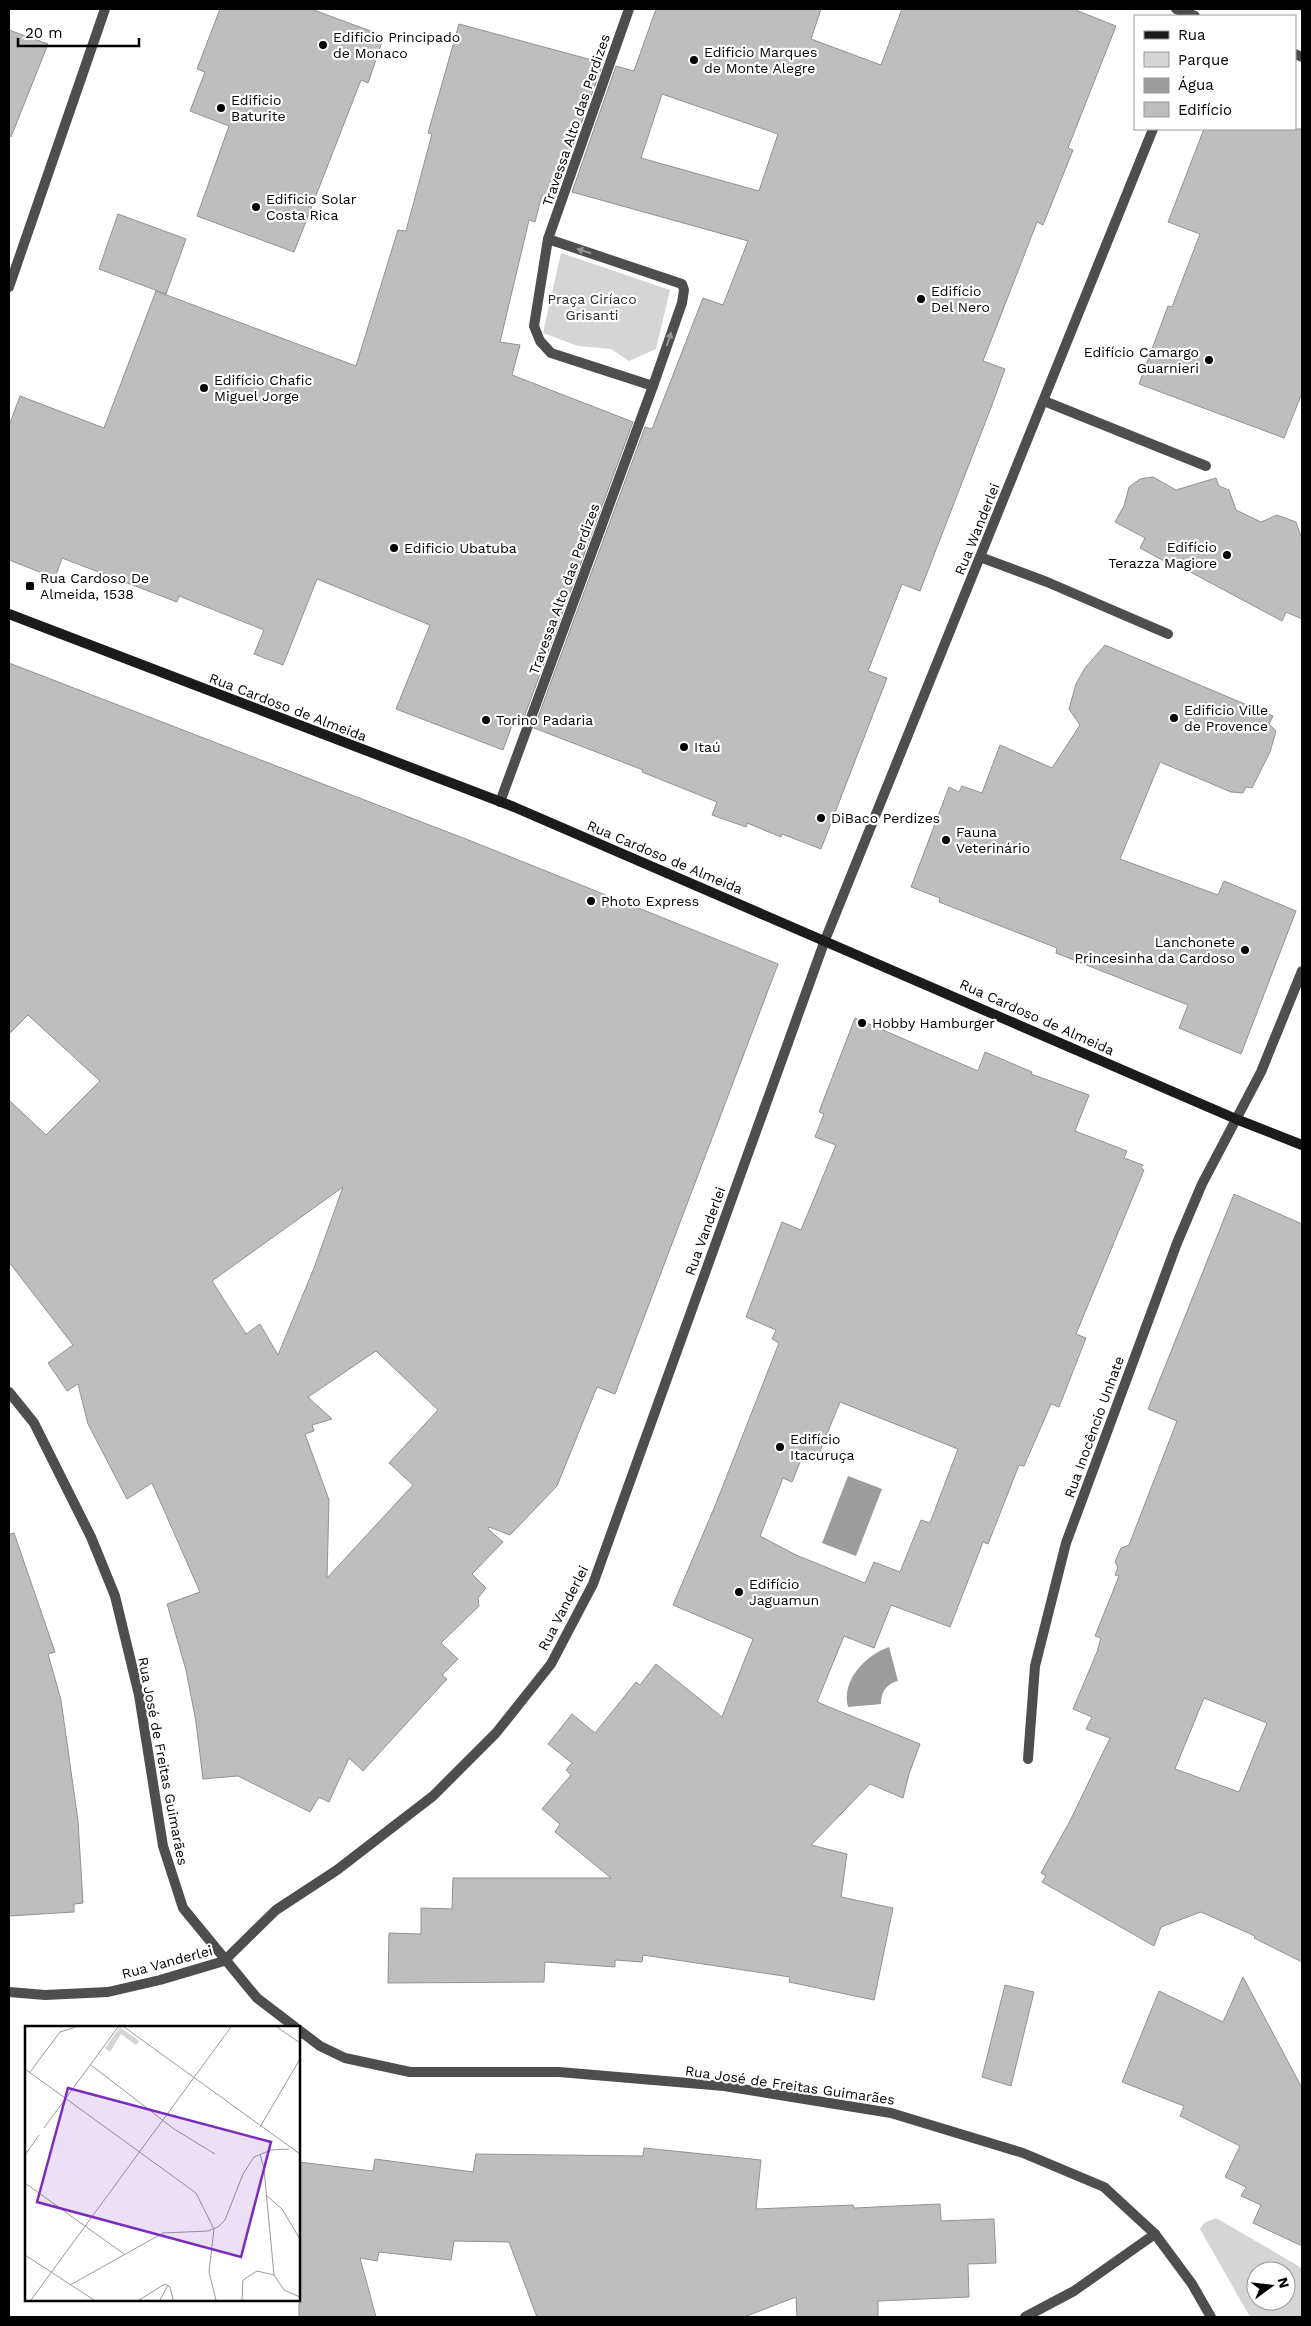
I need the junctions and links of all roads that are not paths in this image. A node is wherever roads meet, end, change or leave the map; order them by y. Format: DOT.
graph roads {
  1 [pos="105,9"];
  2 [pos="629,9"];
  3 [pos="1176,9"];
  4 [pos="1192,15"];
  5 [pos="1153,130"];
  6 [pos="548,239"];
  7 [pos="9,287"];
  8 [pos="653,386"];
  9 [pos="1044,400"];
  10 [pos="1206,466"];
  11 [pos="980,557"];
  12 [pos="9,614"];
  13 [pos="1168,634"];
  14 [pos="500,802"];
  15 [pos="825,940"];
  16 [pos="1302,971"];
  17 [pos="1236,1119"];
  18 [pos="1302,1145"];
  19 [pos="9,1392"];
  20 [pos="1028,1760"];
  21 [pos="224,1961"];
  22 [pos="9,1992"];
  23 [pos="294,2026"];
  24 [pos="300,2031"];
  25 [pos="1155,2234"];
  26 [pos="1025,2317"];
  27 [pos="1211,2317"];
  1 -- 7 [label="street"];
  2 -- 6 [label="street, Travessa Alto das Perdizes"];
  3 -- 4 [label="street"];
  5 -- 9 [label="street, Rua Wanderlei"];
  6 -- 8 [label="street, Travessa Alto das Perdizes"];
  8 -- 6 [label="street, Travessa Alto das Perdizes, one-way"];
  8 -- 14 [label="street, Travessa Alto das Perdizes"];
  9 -- 10 [label="street"];
  9 -- 11 [label="street, Rua Wanderlei"];
  11 -- 13 [label="street"];
  11 -- 15 [label="street, Rua Wanderlei"];
  12 -- 14 [label="main road, Rua Cardoso de Almeida"];
  14 -- 15 [label="main road, Rua Cardoso de Almeida"];
  15 -- 17 [label="main road, Rua Cardoso de Almeida"];
  15 -- 21 [label="street, Rua Vanderlei"];
  16 -- 17 [label="street, Rua Inocêncio Unhate"];
  17 -- 18 [label="main road, Rua Cardoso de Almeida"];
  17 -- 20 [label="street, Rua Inocêncio Unhate"];
  19 -- 21 [label="street, Rua José de Freitas Guimarães"];
  21 -- 22 [label="street, Rua Vanderlei"];
  21 -- 23 [label="street, Rua José de Freitas Guimarães"];
  24 -- 25 [label="street, Rua José de Freitas Guimarães"];
  25 -- 26 [label="street"];
  25 -- 27 [label="street, Rua José de Freitas Guimarães"];
}
